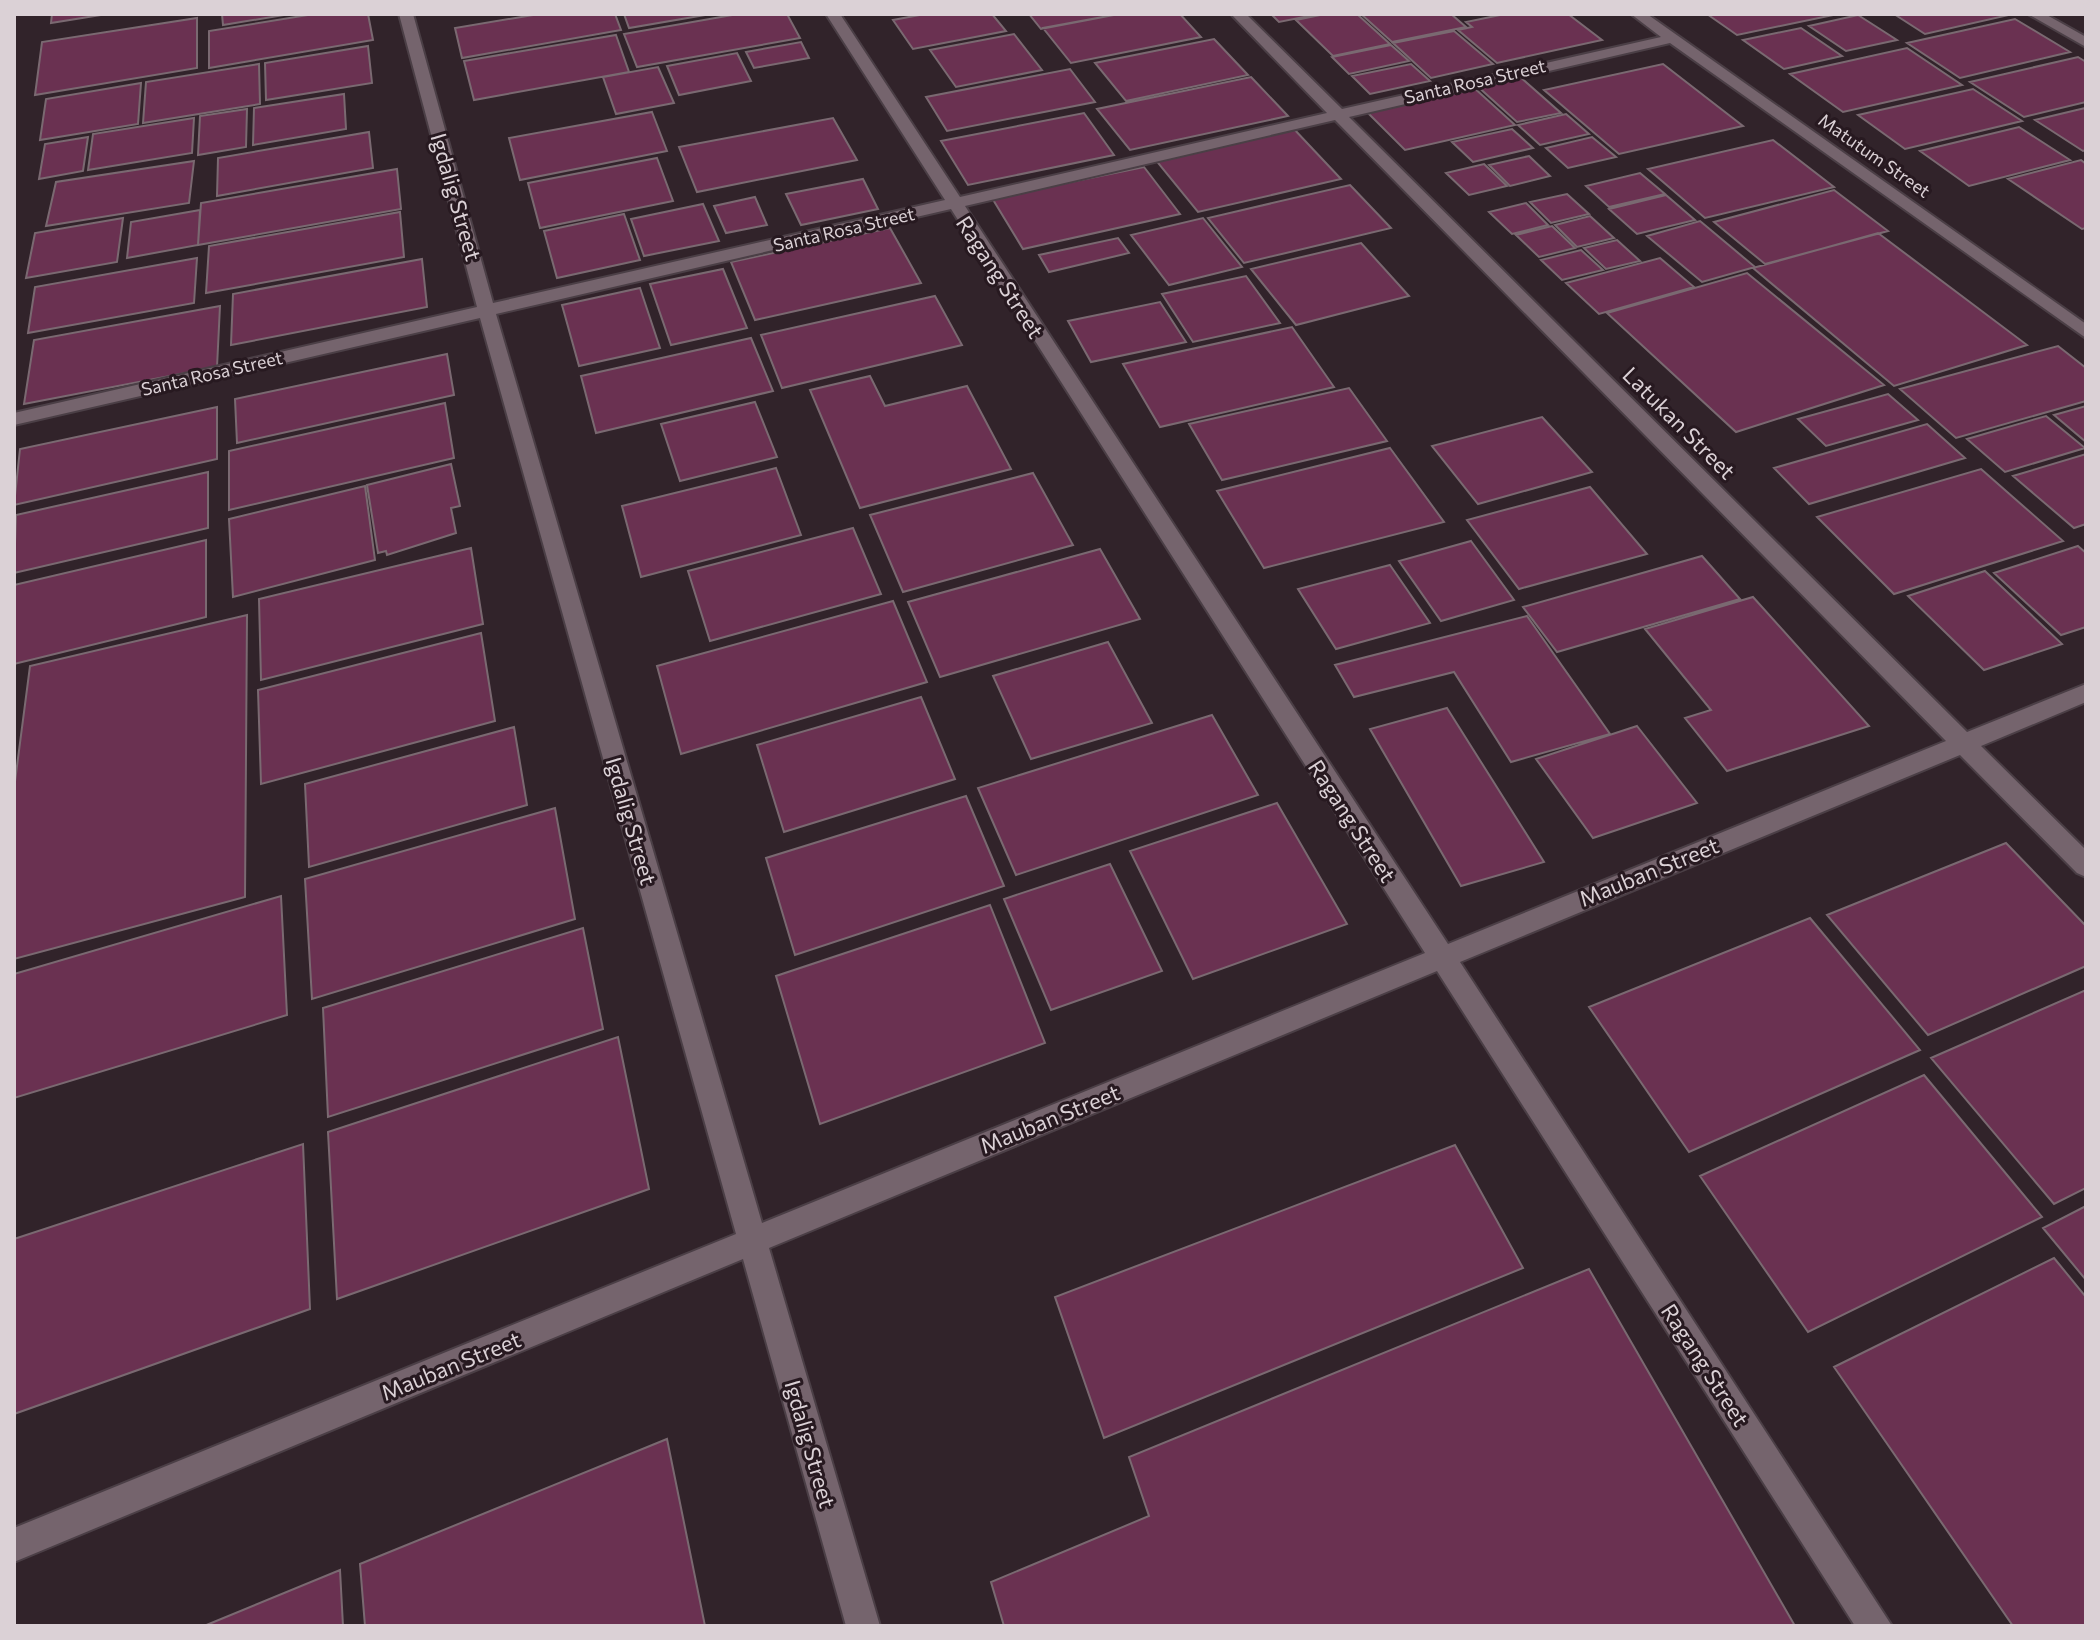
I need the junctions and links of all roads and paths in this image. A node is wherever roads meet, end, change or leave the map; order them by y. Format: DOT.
graph roads {
  1 [pos="406,14"];
  2 [pos="833,14"];
  3 [pos="1238,14"];
  4 [pos="1638,14"];
  5 [pos="2035,14"];
  6 [pos="1673,38"];
  7 [pos="2086,43"];
  8 [pos="1339,113"];
  9 [pos="954,205"];
  10 [pos="488,311"];
  11 [pos="2086,332"];
  12 [pos="14,419"];
  13 [pos="2086,693"];
  14 [pos="1962,744"];
  15 [pos="2086,866"];
  16 [pos="1440,958"];
  17 [pos="751,1242"];
  18 [pos="14,1545"];
  19 [pos="863,1626"];
  20 [pos="1875,1626"];
  1 -- 10 [label="street, Igdalig Street"];
  2 -- 9 [label="street, Ragang Street"];
  3 -- 8 [label="street, Latukan Street"];
  4 -- 6 [label="street, Matutum Street"];
  5 -- 7 [label="street"];
  6 -- 8 [label="street, Santa Rosa Street"];
  6 -- 11 [label="street, Matutum Street"];
  8 -- 9 [label="street, Santa Rosa Street"];
  8 -- 14 [label="street, Latukan Street"];
  9 -- 10 [label="street, Santa Rosa Street"];
  9 -- 16 [label="street, Ragang Street"];
  10 -- 12 [label="street, Santa Rosa Street"];
  10 -- 17 [label="street, Igdalig Street"];
  13 -- 14 [label="street, Mauban Street"];
  14 -- 15 [label="street, Latukan Street"];
  14 -- 16 [label="street, Mauban Street"];
  16 -- 17 [label="street, Mauban Street"];
  16 -- 20 [label="street, Ragang Street"];
  17 -- 18 [label="street, Mauban Street"];
  17 -- 19 [label="street, Igdalig Street"];
}
